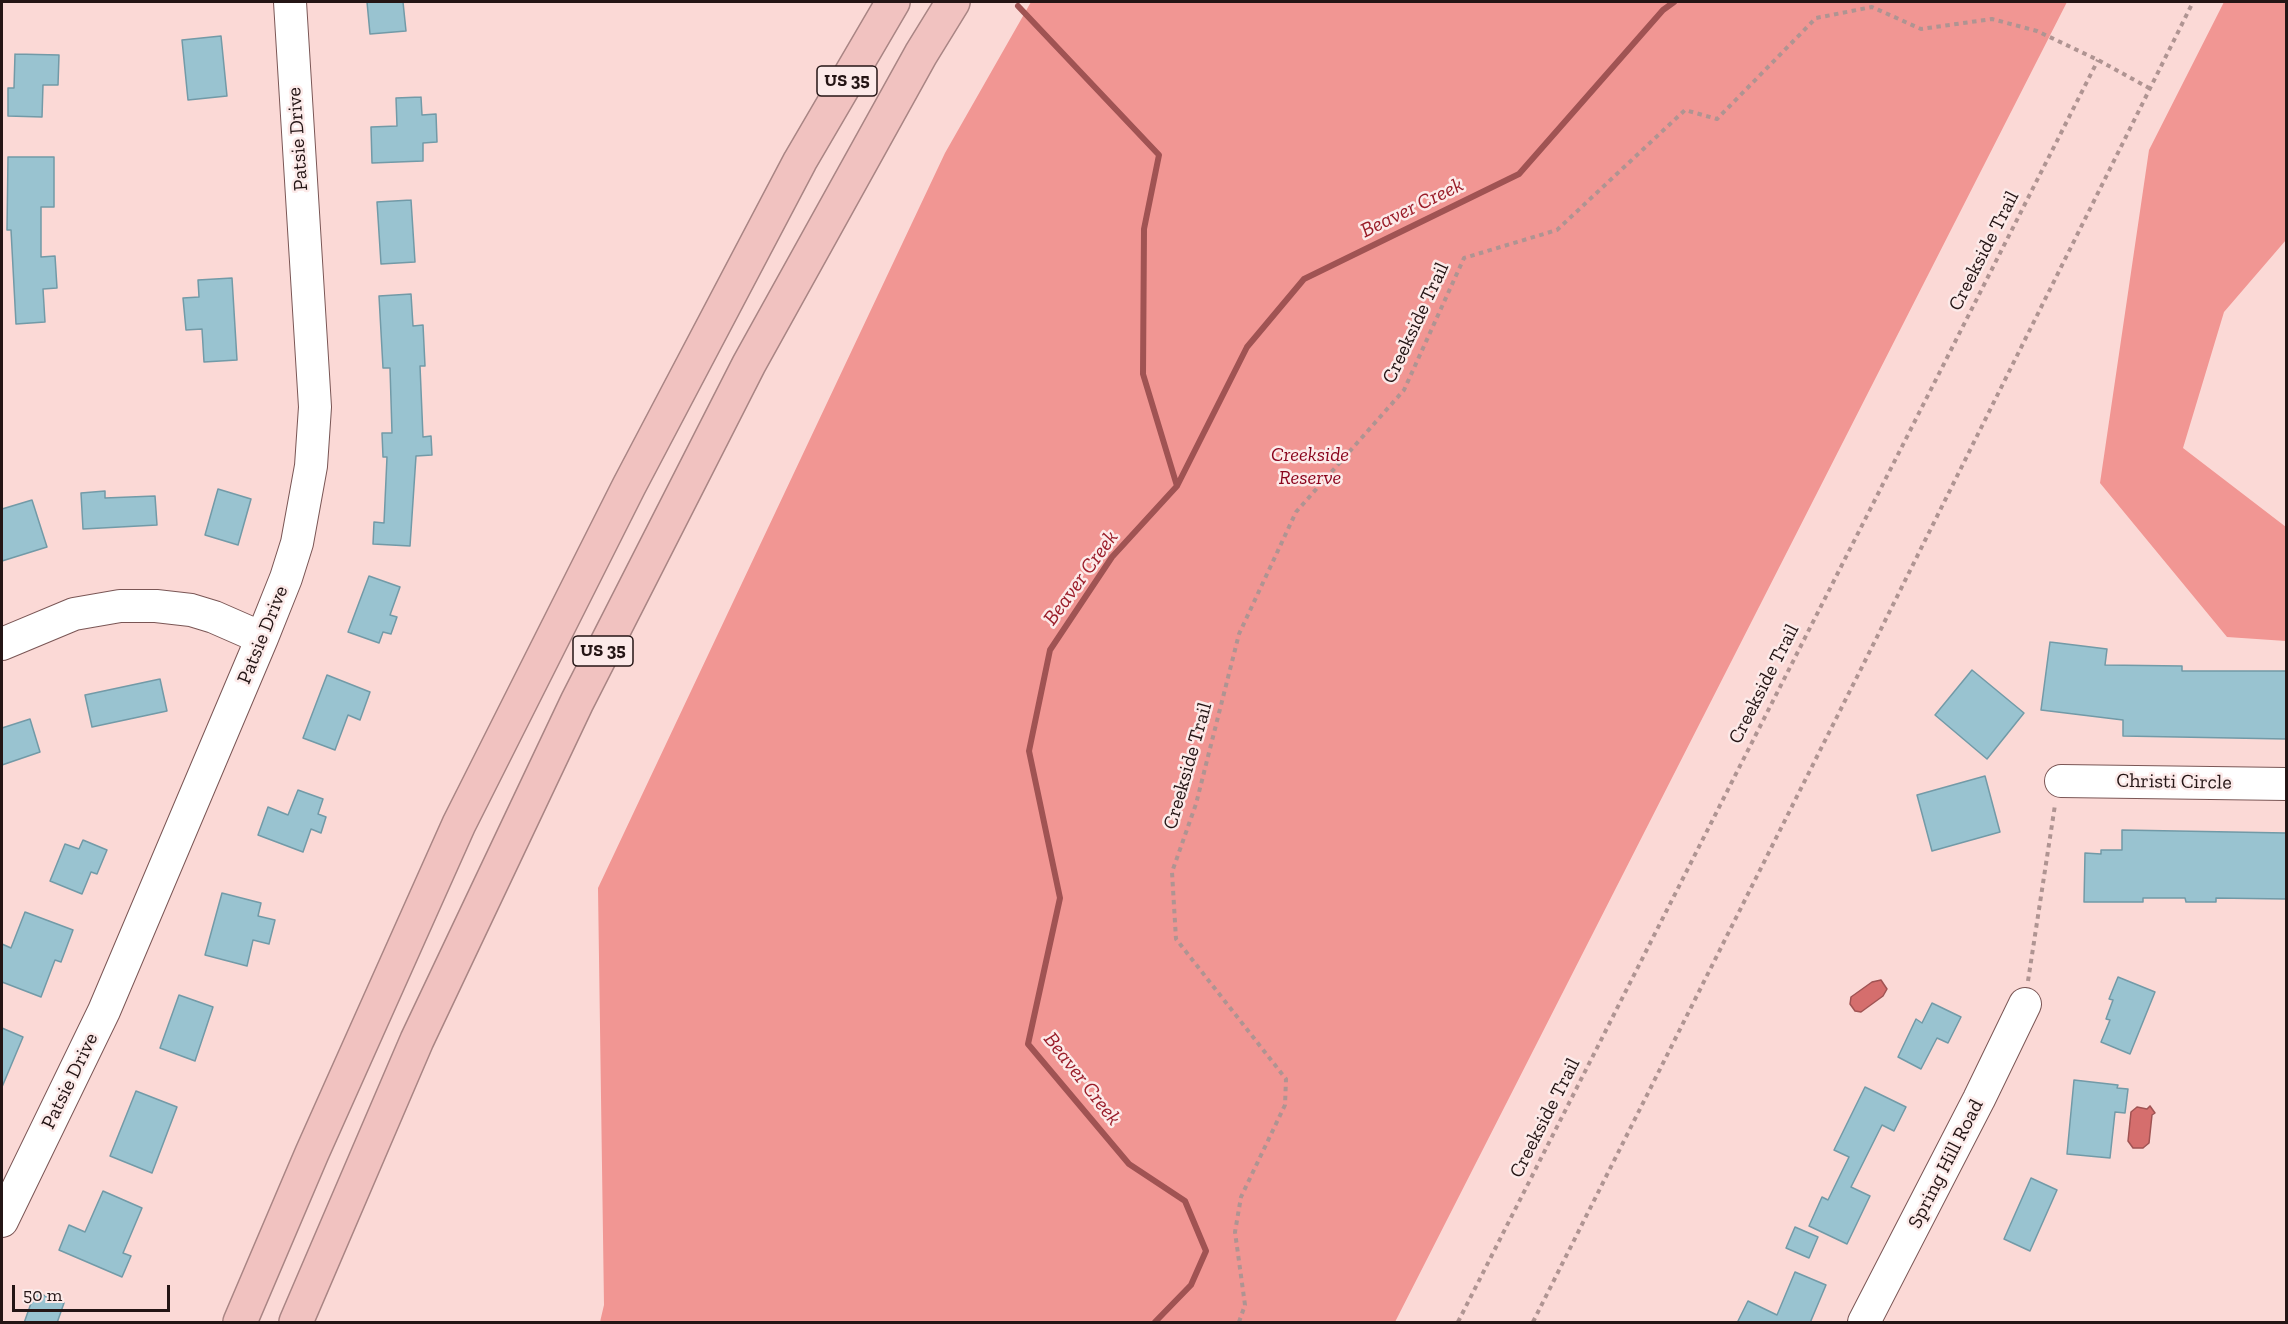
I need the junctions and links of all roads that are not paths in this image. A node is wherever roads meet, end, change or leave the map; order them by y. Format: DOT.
graph roads {
  1 [pos="290,2"];
  2 [pos="868,2"];
  3 [pos="893,2"];
  4 [pos="953,2"];
  5 [pos="800,161"];
  6 [pos="262,638"];
  7 [pos="2,644"];
  8 [pos="2061,781"];
  9 [pos="2286,784"];
  10 [pos="2025,1004"];
  11 [pos="2,1221"];
  12 [pos="240,1323"];
  13 [pos="296,1323"];
  14 [pos="1864,1323"];
  1 -- 6 [label="street, Patsie Drive"];
  2 -- 5 [label="highway"];
  3 -- 5 [label="highway, US 35"];
  4 -- 13 [label="highway, US 35"];
  5 -- 12 [label="highway, US 35"];
  6 -- 7 [label="street"];
  6 -- 11 [label="street, Patsie Drive"];
  8 -- 9 [label="street, Christi Circle"];
  10 -- 14 [label="street, Spring Hill Road"];
}
